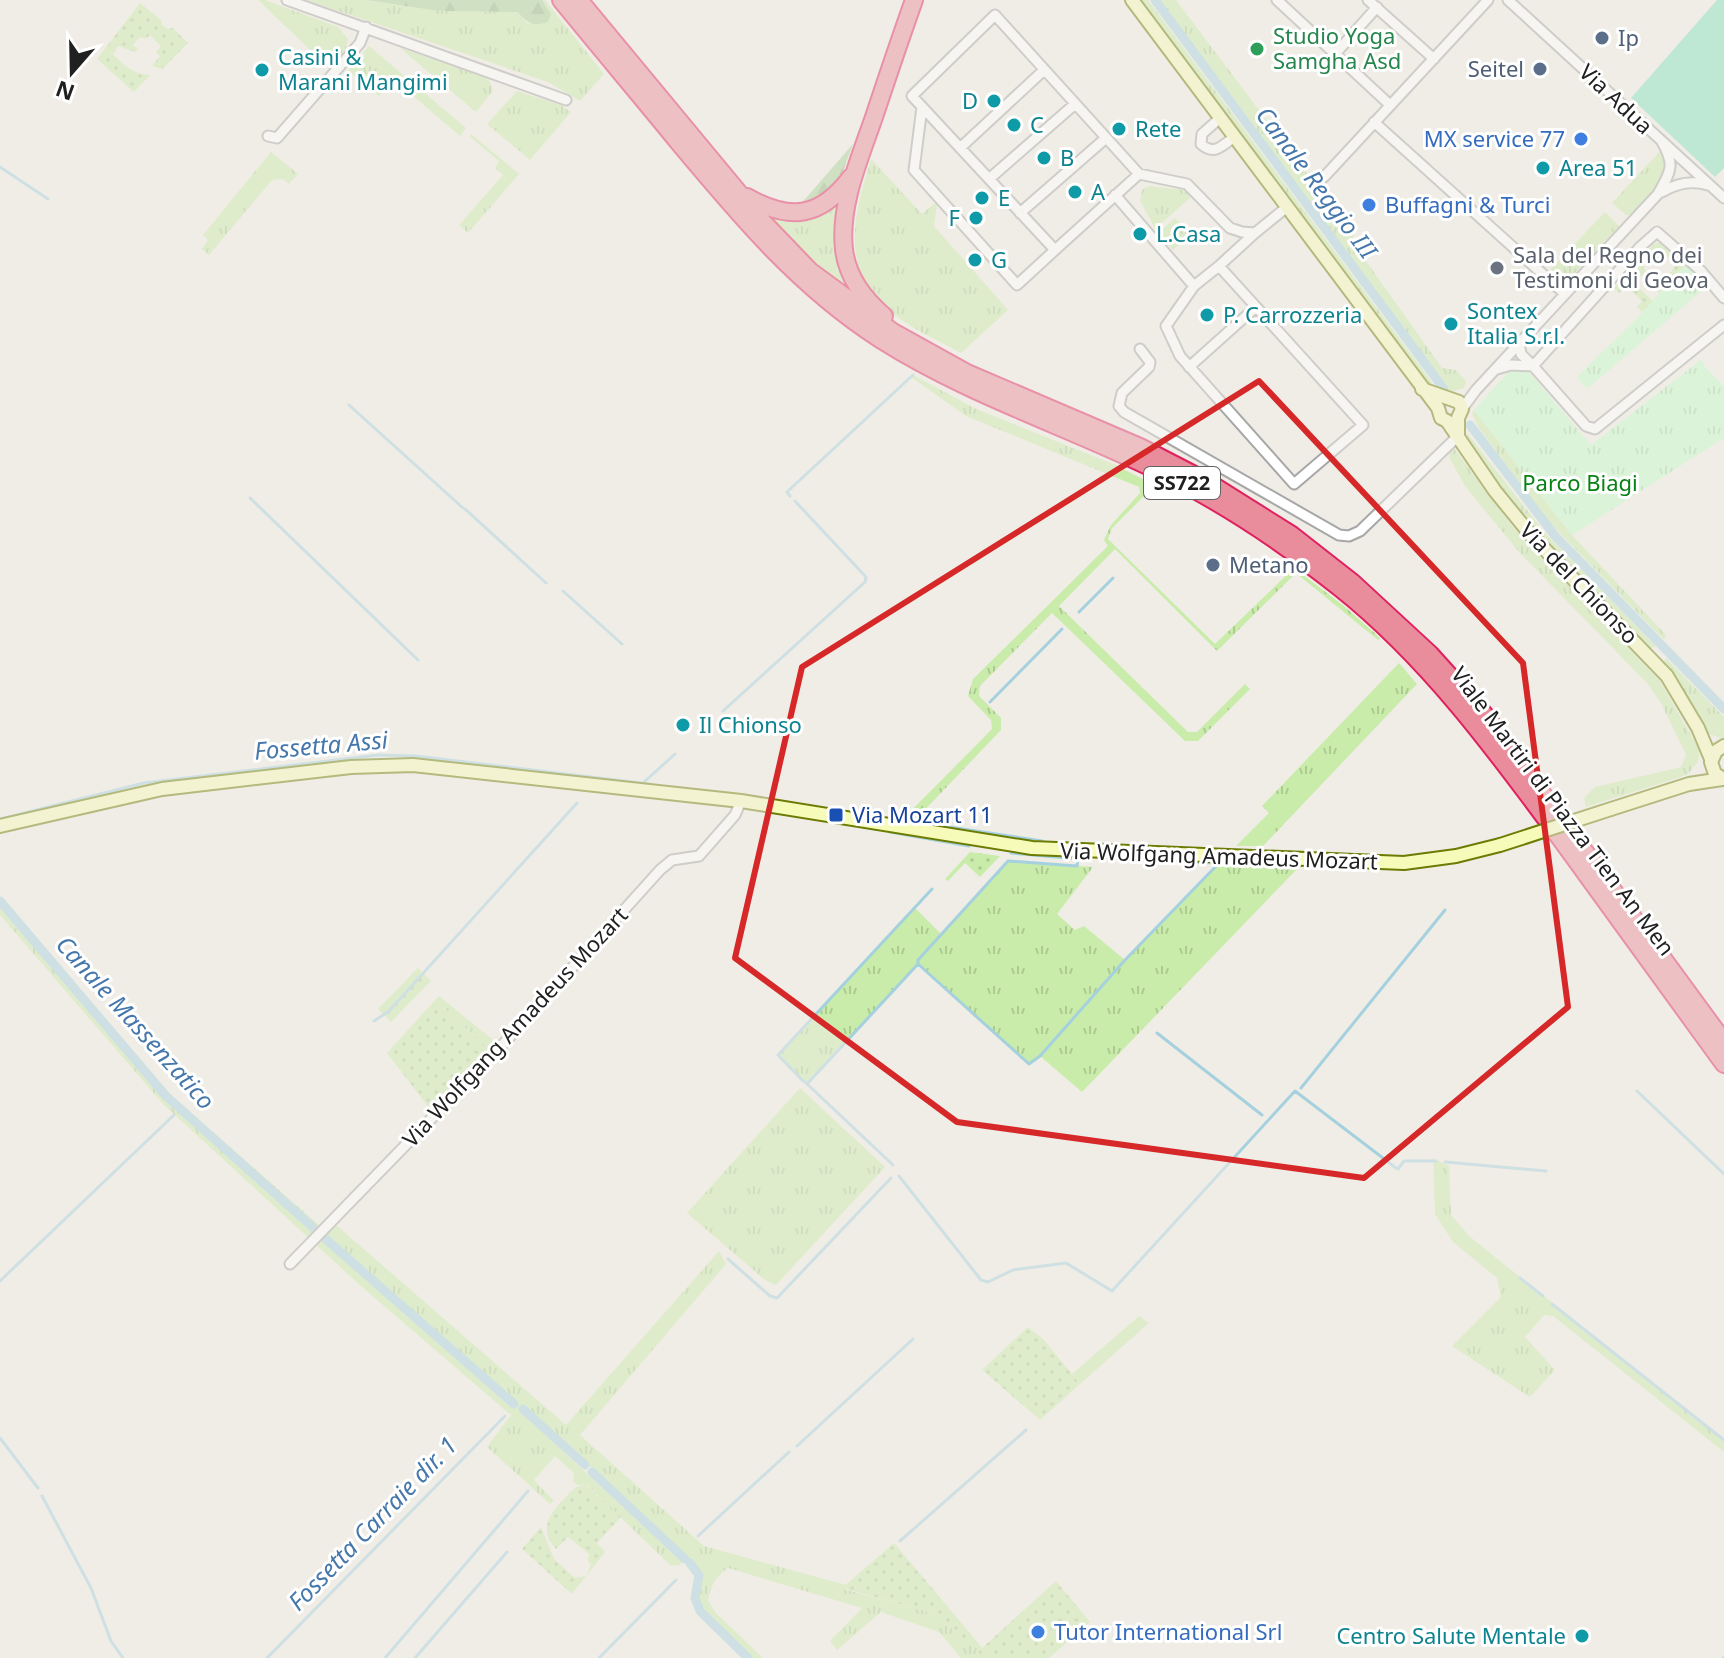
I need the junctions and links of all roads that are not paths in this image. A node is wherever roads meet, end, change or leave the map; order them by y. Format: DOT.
graph roads {
  1 [pos="287,0"];
  2 [pos="561,0"];
  3 [pos="579,0"];
  4 [pos="914,0"];
  5 [pos="1132,0"];
  6 [pos="1277,0"];
  7 [pos="1368,0"];
  8 [pos="1488,0"];
  9 [pos="1508,0"];
  10 [pos="1377,7"];
  11 [pos="366,27"];
  12 [pos="1335,54"];
  13 [pos="1434,59"];
  14 [pos="1044,70"];
  15 [pos="566,100"];
  16 [pos="1075,104"];
  17 [pos="1390,105"];
  18 [pos="922,107"];
  19 [pos="1220,118"];
  20 [pos="1374,122"];
  21 [pos="268,136"];
  22 [pos="1234,137"];
  23 [pos="1106,138"];
  24 [pos="1661,140"];
  25 [pos="960,148"];
  26 [pos="1687,162"];
  27 [pos="1670,170"];
  28 [pos="1696,170"];
  29 [pos="854,173"];
  30 [pos="1139,174"];
  31 [pos="1324,177"];
  32 [pos="989,179"];
  33 [pos="1689,182"];
  34 [pos="1712,186"];
  35 [pos="736,190"];
  36 [pos="1658,194"];
  37 [pos="1115,195"];
  38 [pos="1724,198"];
  39 [pos="1287,207"];
  40 [pos="1020,213"];
  41 [pos="1255,233"];
  42 [pos="1055,250"];
  43 [pos="1219,266"];
  44 [pos="1194,286"];
  45 [pos="1565,294"];
  46 [pos="1724,298"];
  47 [pos="1256,307"];
  48 [pos="1724,325"];
  49 [pos="1519,343"];
  50 [pos="1140,349"];
  51 [pos="946,362"];
  52 [pos="1533,366"];
  53 [pos="1189,367"];
  54 [pos="1494,371"];
  55 [pos="1422,389"];
  56 [pos="1454,409"];
  57 [pos="1458,439"];
  58 [pos="1698,728"];
  59 [pos="1724,745"];
  60 [pos="1711,760"];
  61 [pos="1723,779"];
  62 [pos="1689,784"];
  63 [pos="741,801"];
  64 [pos="0,826"];
  65 [pos="1724,1042"];
  66 [pos="1724,1064"];
  67 [pos="290,1264"];
  1 -- 11 [label="street"];
  2 -- 66 [label="highway, Viale Martiri di Piazza Tien An Men / SS722"];
  3 -- 35 [label="highway, Viale Martiri di Piazza Tien An Men / SS722"];
  4 -- 29 [label="highway, SS722"];
  5 -- 19 [label="street"];
  6 -- 12 [label="street"];
  7 -- 10 [label="street"];
  8 -- 13 [label="street"];
  9 -- 24 [label="street, Via Adua"];
  10 -- 12 [label="street"];
  10 -- 13 [label="street"];
  11 -- 15 [label="street"];
  11 -- 21 [label="street"];
  12 -- 17 [label="street"];
  13 -- 17 [label="street"];
  14 -- 16 [label="street"];
  14 -- 18 [label="street"];
  14 -- 25 [label="street"];
  16 -- 23 [label="street"];
  16 -- 32 [label="street"];
  17 -- 20 [label="street"];
  18 -- 25 [label="street"];
  18 -- 42 [label="street"];
  19 -- 22 [label="street"];
  19 -- 22 [label="street"];
  20 -- 31 [label="street"];
  20 -- 45 [label="street"];
  22 -- 39 [label="street"];
  23 -- 30 [label="street"];
  23 -- 40 [label="street"];
  24 -- 26 [label="street, Via Adua"];
  24 -- 27 [label="street"];
  25 -- 32 [label="street"];
  26 -- 27 [label="street"];
  26 -- 28 [label="street, Via Adua"];
  27 -- 36 [label="street"];
  28 -- 33 [label="street"];
  28 -- 34 [label="street, Via Adua"];
  29 -- 35 [label="highway, SS722"];
  29 -- 51 [label="highway, SS722"];
  30 -- 37 [label="street"];
  30 -- 41 [label="street"];
  32 -- 40 [label="street"];
  33 -- 34 [label="street"];
  33 -- 36 [label="street"];
  34 -- 38 [label="street, Via Adua"];
  35 -- 51 [label="highway, Viale Martiri di Piazza Tien An Men / SS722"];
  36 -- 45 [label="street"];
  37 -- 42 [label="street"];
  37 -- 44 [label="street"];
  39 -- 41 [label="street"];
  39 -- 55 [label="street"];
  40 -- 42 [label="street"];
  41 -- 43 [label="street"];
  43 -- 44 [label="street"];
  43 -- 47 [label="street"];
  44 -- 53 [label="street"];
  45 -- 49 [label="street"];
  46 -- 52 [label="street"];
  47 -- 53 [label="street"];
  47 -- 53 [label="street"];
  48 -- 52 [label="street"];
  49 -- 52 [label="street"];
  49 -- 54 [label="street"];
  50 -- 57 [label="street"];
  51 -- 65 [label="highway, Viale Martiri di Piazza Tien An Men / SS722"];
  52 -- 54 [label="street"];
  54 -- 56 [label="street"];
  55 -- 56 [label="street"];
  55 -- 56 [label="street"];
  56 -- 57 [label="street"];
  57 -- 58 [label="street, Via del Chionso"];
  58 -- 59 [label="street, Via del Chionso"];
  58 -- 60 [label="street, Via del Chionso"];
  59 -- 60 [label="street, Via del Chionso"];
  60 -- 61 [label="street, Via del Chionso"];
  60 -- 62 [label="street, Via Wolfgang Amadeus Mozart"];
  61 -- 62 [label="street, Via Wolfgang Amadeus Mozart"];
  62 -- 63 [label="street, Via Wolfgang Amadeus Mozart, bridge"];
  63 -- 64 [label="street, Via Wolfgang Amadeus Mozart"];
  63 -- 67 [label="street, Via Wolfgang Amadeus Mozart"];
}
